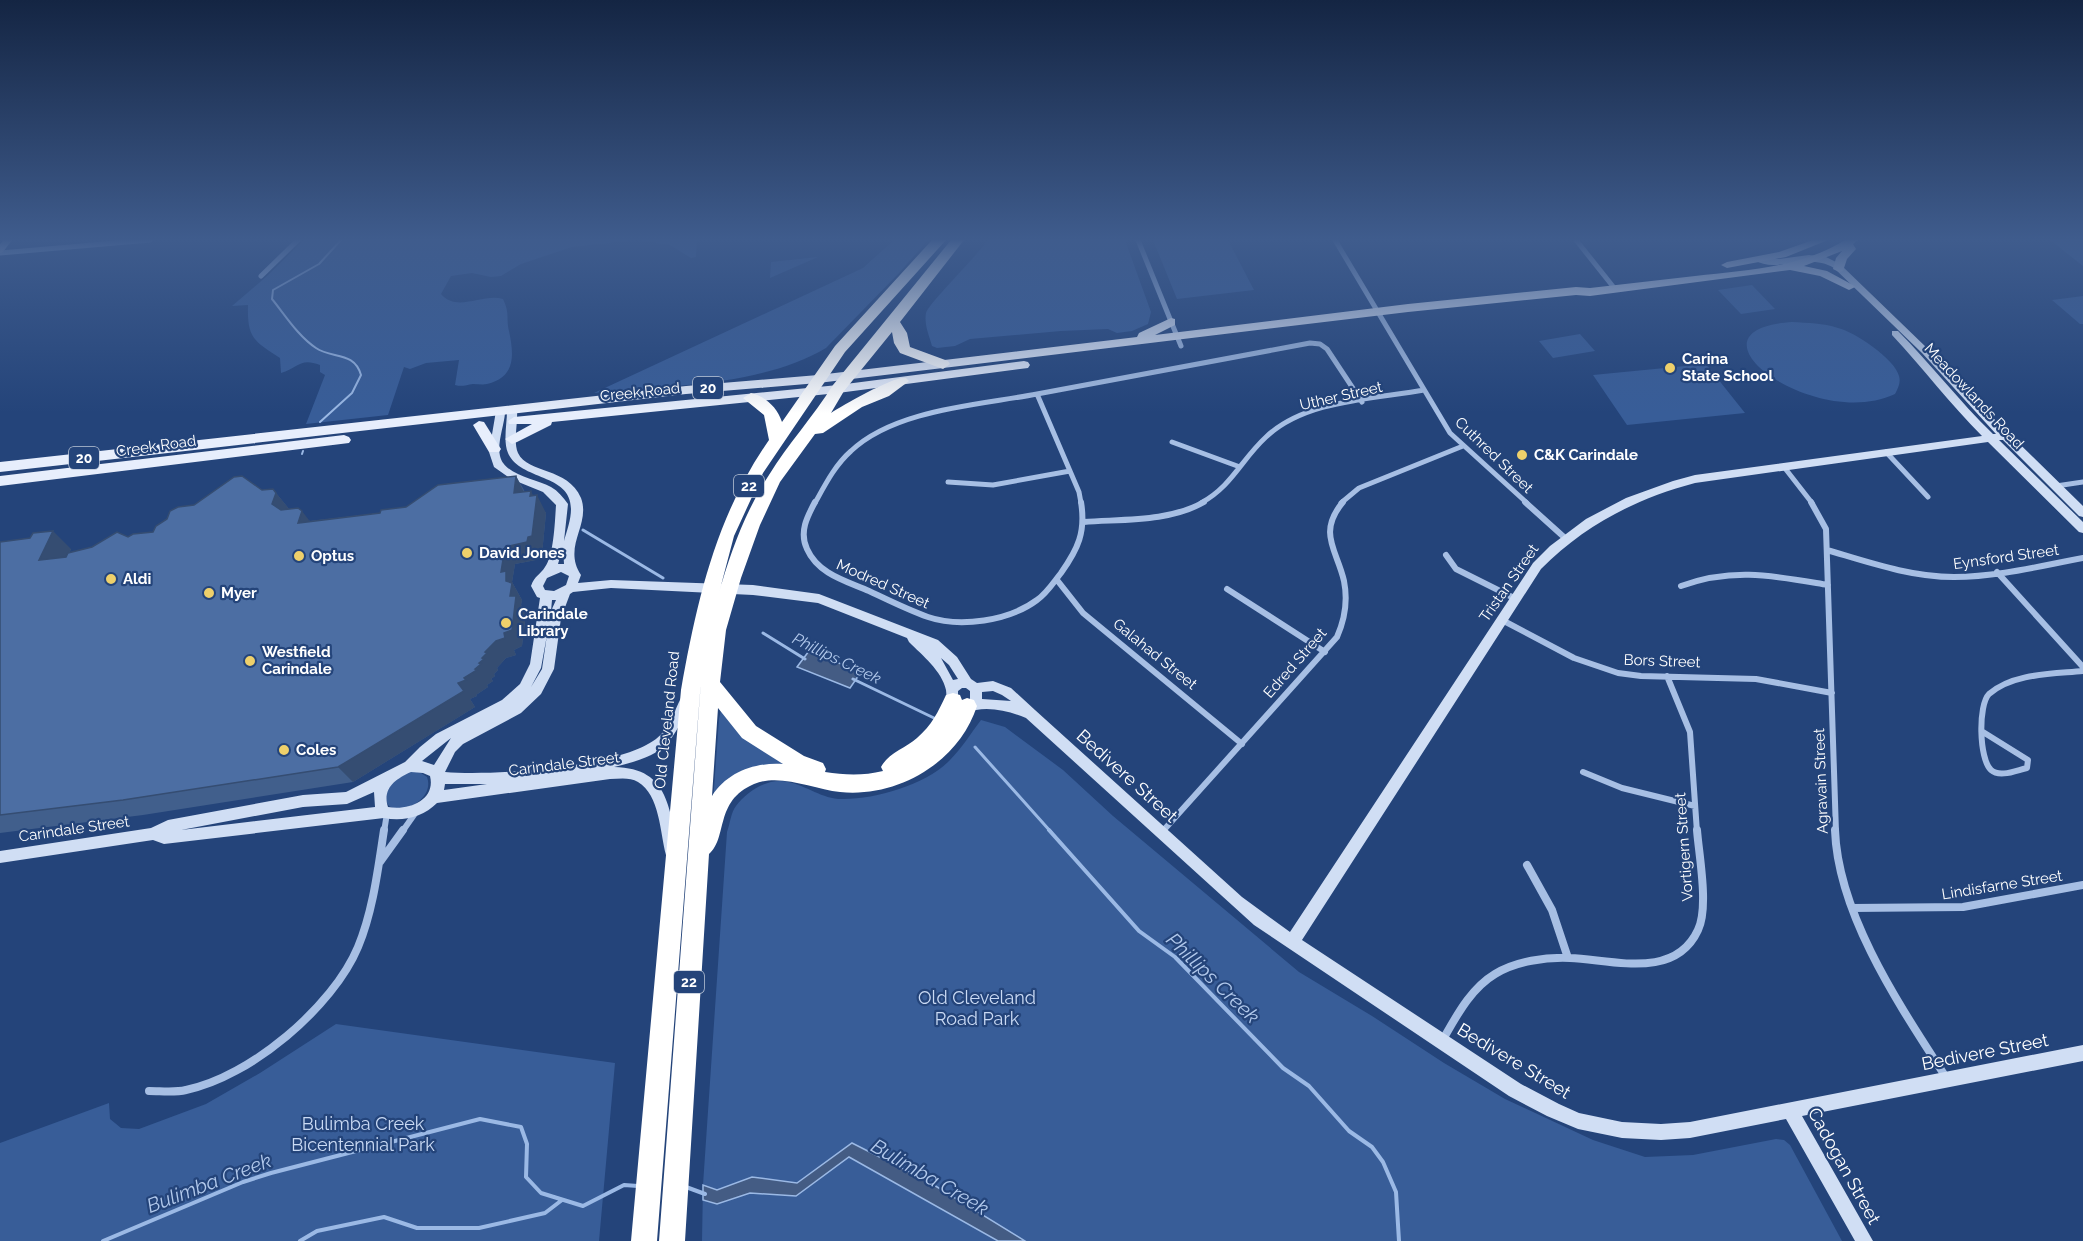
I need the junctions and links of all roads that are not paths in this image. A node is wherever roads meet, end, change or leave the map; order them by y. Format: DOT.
graph roads {
  1 [pos="886,298"];
  2 [pos="911,298"];
  3 [pos="1161,298"];
  4 [pos="1370,298"];
  5 [pos="1514,298"];
  6 [pos="1861,298"];
  7 [pos="1870,298"];
  8 [pos="1380,315"];
  9 [pos="892,321"];
  10 [pos="1171,322"];
  11 [pos="1179,341"];
  12 [pos="1136,342"];
  13 [pos="943,364"];
  14 [pos="848,375"];
  15 [pos="901,381"];
  16 [pos="814,385"];
  17 [pos="838,389"];
  18 [pos="1424,390"];
  19 [pos="1037,394"];
  20 [pos="751,398"];
  21 [pos="1362,402"];
  22 [pos="506,417"];
  23 [pos="554,417"];
  24 [pos="479,425"];
  25 [pos="808,434"];
  26 [pos="2006,436"];
  27 [pos="1991,438"];
  28 [pos="512,439"];
  29 [pos="777,439"];
  30 [pos="297,440"];
  31 [pos="1172,442"];
  32 [pos="1463,446"];
  33 [pos="494,449"];
  34 [pos="1886,452"];
  35 [pos="0,467"];
  36 [pos="1240,467"];
  37 [pos="1784,467"];
  38 [pos="1070,471"];
  39 [pos="0,481"];
  40 [pos="948,482"];
  41 [pos="2083,482"];
  42 [pos="2055,486"];
  43 [pos="1928,497"];
  44 [pos="2083,513"];
  45 [pos="1084,522"];
  46 [pos="2083,529"];
  47 [pos="1565,538"];
  48 [pos="1827,550"];
  49 [pos="562,552"];
  50 [pos="1446,555"];
  51 [pos="2083,558"];
  52 [pos="550,570"];
  53 [pos="1997,572"];
  54 [pos="573,573"];
  55 [pos="1057,580"];
  56 [pos="611,584"];
  57 [pos="1828,585"];
  58 [pos="1681,586"];
  59 [pos="568,590"];
  60 [pos="1227,590"];
  61 [pos="546,596"];
  62 [pos="1516,598"];
  63 [pos="1502,620"];
  64 [pos="1325,652"];
  65 [pos="2083,669"];
  66 [pos="1667,676"];
  67 [pos="710,684"];
  68 [pos="690,690"];
  69 [pos="1832,693"];
  70 [pos="964,695"];
  71 [pos="1030,714"];
  72 [pos="1983,732"];
  73 [pos="1242,744"];
  74 [pos="410,766"];
  75 [pos="1583,772"];
  76 [pos="436,775"];
  77 [pos="387,779"];
  78 [pos="432,798"];
  79 [pos="1695,806"];
  80 [pos="385,812"];
  81 [pos="416,812"];
  82 [pos="1161,833"];
  83 [pos="153,834"];
  84 [pos="0,857"];
  85 [pos="379,862"];
  86 [pos="1527,865"];
  87 [pos="686,867"];
  88 [pos="2083,885"];
  89 [pos="1852,908"];
  90 [pos="1292,942"];
  91 [pos="1568,958"];
  92 [pos="1442,1041"];
  93 [pos="2083,1053"];
  94 [pos="1948,1080"];
  95 [pos="149,1091"];
  96 [pos="1790,1111"];
  97 [pos="644,1241"];
  98 [pos="672,1241"];
  99 [pos="1864,1241"];
  1 -- 16 [label="highway, Old Cleveland Road / 22"];
  2 -- 9 [label="highway, Old Cleveland Road / 22"];
  3 -- 10 [label="street"];
  4 -- 8 [label="street, Cuthred Street"];
  5 -- 8 [label="main road, Creek Road / 20"];
  6 -- 27 [label="street, Meadowlands Road"];
  7 -- 26 [label="street, Meadowlands Road"];
  8 -- 11 [label="main road, Creek Road / 20"];
  8 -- 18 [label="street, Cuthred Street"];
  9 -- 13 [label="highway"];
  9 -- 14 [label="highway, Old Cleveland Road / 22"];
  10 -- 11 [label="street"];
  10 -- 12 [label="main road"];
  11 -- 12 [label="main road, Creek Road / 20"];
  11 -- 15 [label="main road, Creek Road / 20"];
  12 -- 13 [label="main road, Creek Road / 20"];
  13 -- 14 [label="main road, Creek Road / 20"];
  14 -- 16 [label="main road, Creek Road / 20"];
  14 -- 17 [label="highway, Old Cleveland Road / 22"];
  15 -- 17 [label="main road, Creek Road / 20"];
  15 -- 25 [label="highway"];
  16 -- 17 [label="main road, Creek Road / 20"];
  16 -- 20 [label="main road, Creek Road / 20"];
  16 -- 22 [label="main road, Creek Road / 20"];
  16 -- 29 [label="highway, Old Cleveland Road / 22"];
  17 -- 25 [label="highway, Old Cleveland Road / 22"];
  18 -- 21 [label="street, Uther Street"];
  18 -- 32 [label="street, Cuthred Street"];
  19 -- 21 [label="street, Modred Street"];
  19 -- 38 [label="street, Modred Street"];
  19 -- 55 [label="street, Modred Street"];
  20 -- 23 [label="main road, Creek Road / 20"];
  20 -- 29 [label="highway"];
  21 -- 36 [label="street, Uther Street"];
  22 -- 23 [label="main road, Creek Road / 20"];
  22 -- 24 [label="main road, Creek Road / 20"];
  22 -- 28 [label="street"];
  22 -- 30 [label="main road, Creek Road / 20"];
  22 -- 33 [label="street"];
  23 -- 28 [label="main road"];
  24 -- 30 [label="main road, Creek Road / 20"];
  24 -- 33 [label="main road"];
  25 -- 67 [label="highway, Old Cleveland Road / 22"];
  26 -- 27 [label="street, Tristan Street"];
  26 -- 42 [label="street, Meadowlands Road"];
  27 -- 34 [label="street, Tristan Street"];
  27 -- 46 [label="street, Meadowlands Road"];
  28 -- 49 [label="street"];
  29 -- 68 [label="highway, Old Cleveland Road / 22"];
  30 -- 35 [label="main road, Creek Road / 20"];
  30 -- 39 [label="main road, Creek Road / 20"];
  31 -- 36 [label="street"];
  32 -- 47 [label="street, Cuthred Street"];
  32 -- 64 [label="street, Edred Street"];
  33 -- 49 [label="street"];
  34 -- 37 [label="street, Tristan Street"];
  34 -- 43 [label="street"];
  36 -- 45 [label="street, Uther Street"];
  37 -- 47 [label="street, Tristan Street"];
  37 -- 48 [label="street, Agravain Street"];
  38 -- 40 [label="street"];
  38 -- 45 [label="street, Modred Street"];
  41 -- 42 [label="street"];
  42 -- 44 [label="street, Meadowlands Road"];
  45 -- 55 [label="street, Modred Street"];
  47 -- 62 [label="street, Tristan Street"];
  48 -- 53 [label="street, Eynsford Street"];
  48 -- 57 [label="street, Agravain Street"];
  49 -- 52 [label="street"];
  49 -- 54 [label="street"];
  50 -- 62 [label="street"];
  51 -- 53 [label="street, Eynsford Street"];
  52 -- 54 [label="street"];
  52 -- 61 [label="street"];
  53 -- 65 [label="street"];
  54 -- 56 [label="street"];
  54 -- 59 [label="street"];
  55 -- 73 [label="street, Galahad Street"];
  56 -- 59 [label="street"];
  56 -- 70 [label="street"];
  57 -- 58 [label="street"];
  57 -- 69 [label="street, Agravain Street"];
  59 -- 61 [label="street"];
  59 -- 76 [label="street"];
  60 -- 64 [label="street"];
  61 -- 74 [label="street"];
  62 -- 63 [label="street, Tristan Street"];
  63 -- 66 [label="street, Bors Street"];
  63 -- 90 [label="street, Tristan Street"];
  64 -- 73 [label="street, Edred Street"];
  65 -- 72 [label="street"];
  66 -- 69 [label="street, Bors Street"];
  66 -- 79 [label="street, Vortigern Street"];
  67 -- 70 [label="highway"];
  67 -- 87 [label="highway, Old Cleveland Road / 22"];
  68 -- 76 [label="street, Carindale Street"];
  68 -- 87 [label="highway, Old Cleveland Road / 22"];
  69 -- 89 [label="street, Agravain Street"];
  70 -- 71 [label="street, Bedivere Street"];
  70 -- 71 [label="street, Bedivere Street"];
  70 -- 87 [label="highway"];
  71 -- 82 [label="street, Bedivere Street"];
  72 -- 72 [label="street"];
  73 -- 82 [label="street, Edred Street"];
  74 -- 76 [label="street"];
  74 -- 77 [label="street"];
  75 -- 79 [label="street"];
  76 -- 78 [label="street"];
  77 -- 80 [label="street"];
  77 -- 83 [label="street, Carindale Street"];
  78 -- 81 [label="street"];
  78 -- 87 [label="street, Carindale Street"];
  79 -- 91 [label="street, Vortigern Street"];
  80 -- 81 [label="street"];
  80 -- 83 [label="street, Carindale Street"];
  80 -- 85 [label="street"];
  81 -- 85 [label="street"];
  82 -- 90 [label="street, Bedivere Street"];
  83 -- 84 [label="street, Carindale Street"];
  85 -- 95 [label="street"];
  86 -- 91 [label="street"];
  87 -- 97 [label="highway, Old Cleveland Road / 22"];
  87 -- 98 [label="highway, Old Cleveland Road / 22"];
  88 -- 89 [label="street, Lindisfarne Street"];
  89 -- 94 [label="street, Agravain Street"];
  90 -- 92 [label="street, Bedivere Street"];
  91 -- 92 [label="street, Vortigern Street"];
  92 -- 96 [label="street, Bedivere Street"];
  93 -- 94 [label="street, Bedivere Street"];
  94 -- 96 [label="street, Bedivere Street"];
  96 -- 99 [label="street, Cadogan Street"];
}
